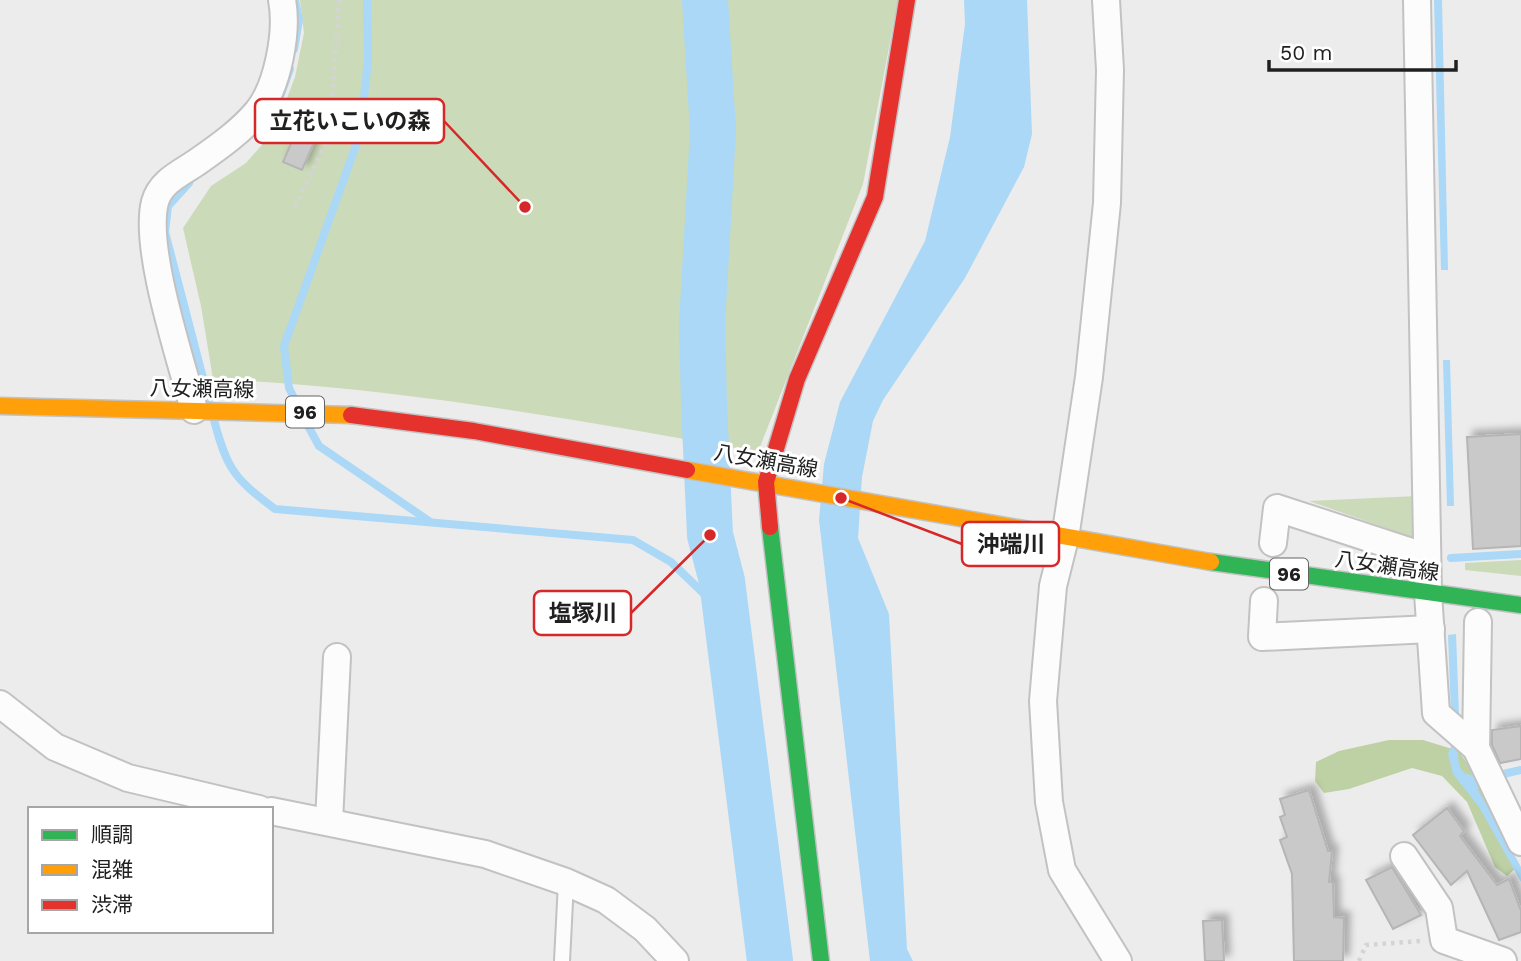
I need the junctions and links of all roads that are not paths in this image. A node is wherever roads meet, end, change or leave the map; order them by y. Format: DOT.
graph roads {
  1 [pos="282,0"];
  2 [pos="907,0"];
  3 [pos="1106,0"];
  4 [pos="1417,0"];
  5 [pos="0,406"];
  6 [pos="194,410"];
  7 [pos="772,483"];
  8 [pos="1062,537"];
  9 [pos="1273,542"];
  10 [pos="1427,557"];
  11 [pos="1428,593"];
  12 [pos="1264,601"];
  13 [pos="1521,605"];
  14 [pos="1478,622"];
  15 [pos="1431,629"];
  16 [pos="337,657"];
  17 [pos="0,704"];
  18 [pos="1476,748"];
  19 [pos="251,807"];
  20 [pos="273,811"];
  21 [pos="329,822"];
  22 [pos="1521,842"];
  23 [pos="1404,856"];
  24 [pos="566,882"];
  25 [pos="562,961"];
  26 [pos="675,961"];
  27 [pos="821,961"];
  28 [pos="1118,961"];
  29 [pos="1503,961"];
  1 -- 6 [label="street"];
  2 -- 7 [label="main road"];
  3 -- 8 [label="street"];
  4 -- 10 [label="street"];
  5 -- 6 [label="main road, 八女瀬高線 / 96"];
  6 -- 7 [label="main road, 八女瀬高線 / 96"];
  7 -- 8 [label="main road, 八女瀬高線 / 96"];
  7 -- 27 [label="main road"];
  8 -- 11 [label="main road, 八女瀬高線 / 96"];
  8 -- 28 [label="street"];
  9 -- 10 [label="street"];
  10 -- 11 [label="street"];
  11 -- 13 [label="main road, 八女瀬高線 / 96"];
  11 -- 15 [label="street"];
  12 -- 15 [label="street"];
  14 -- 18 [label="street"];
  15 -- 18 [label="street"];
  16 -- 21 [label="street"];
  17 -- 19 [label="street"];
  18 -- 22 [label="street"];
  20 -- 21 [label="street"];
  21 -- 24 [label="street"];
  23 -- 29 [label="street"];
  24 -- 25 [label="lane"];
  24 -- 26 [label="street"];
}
